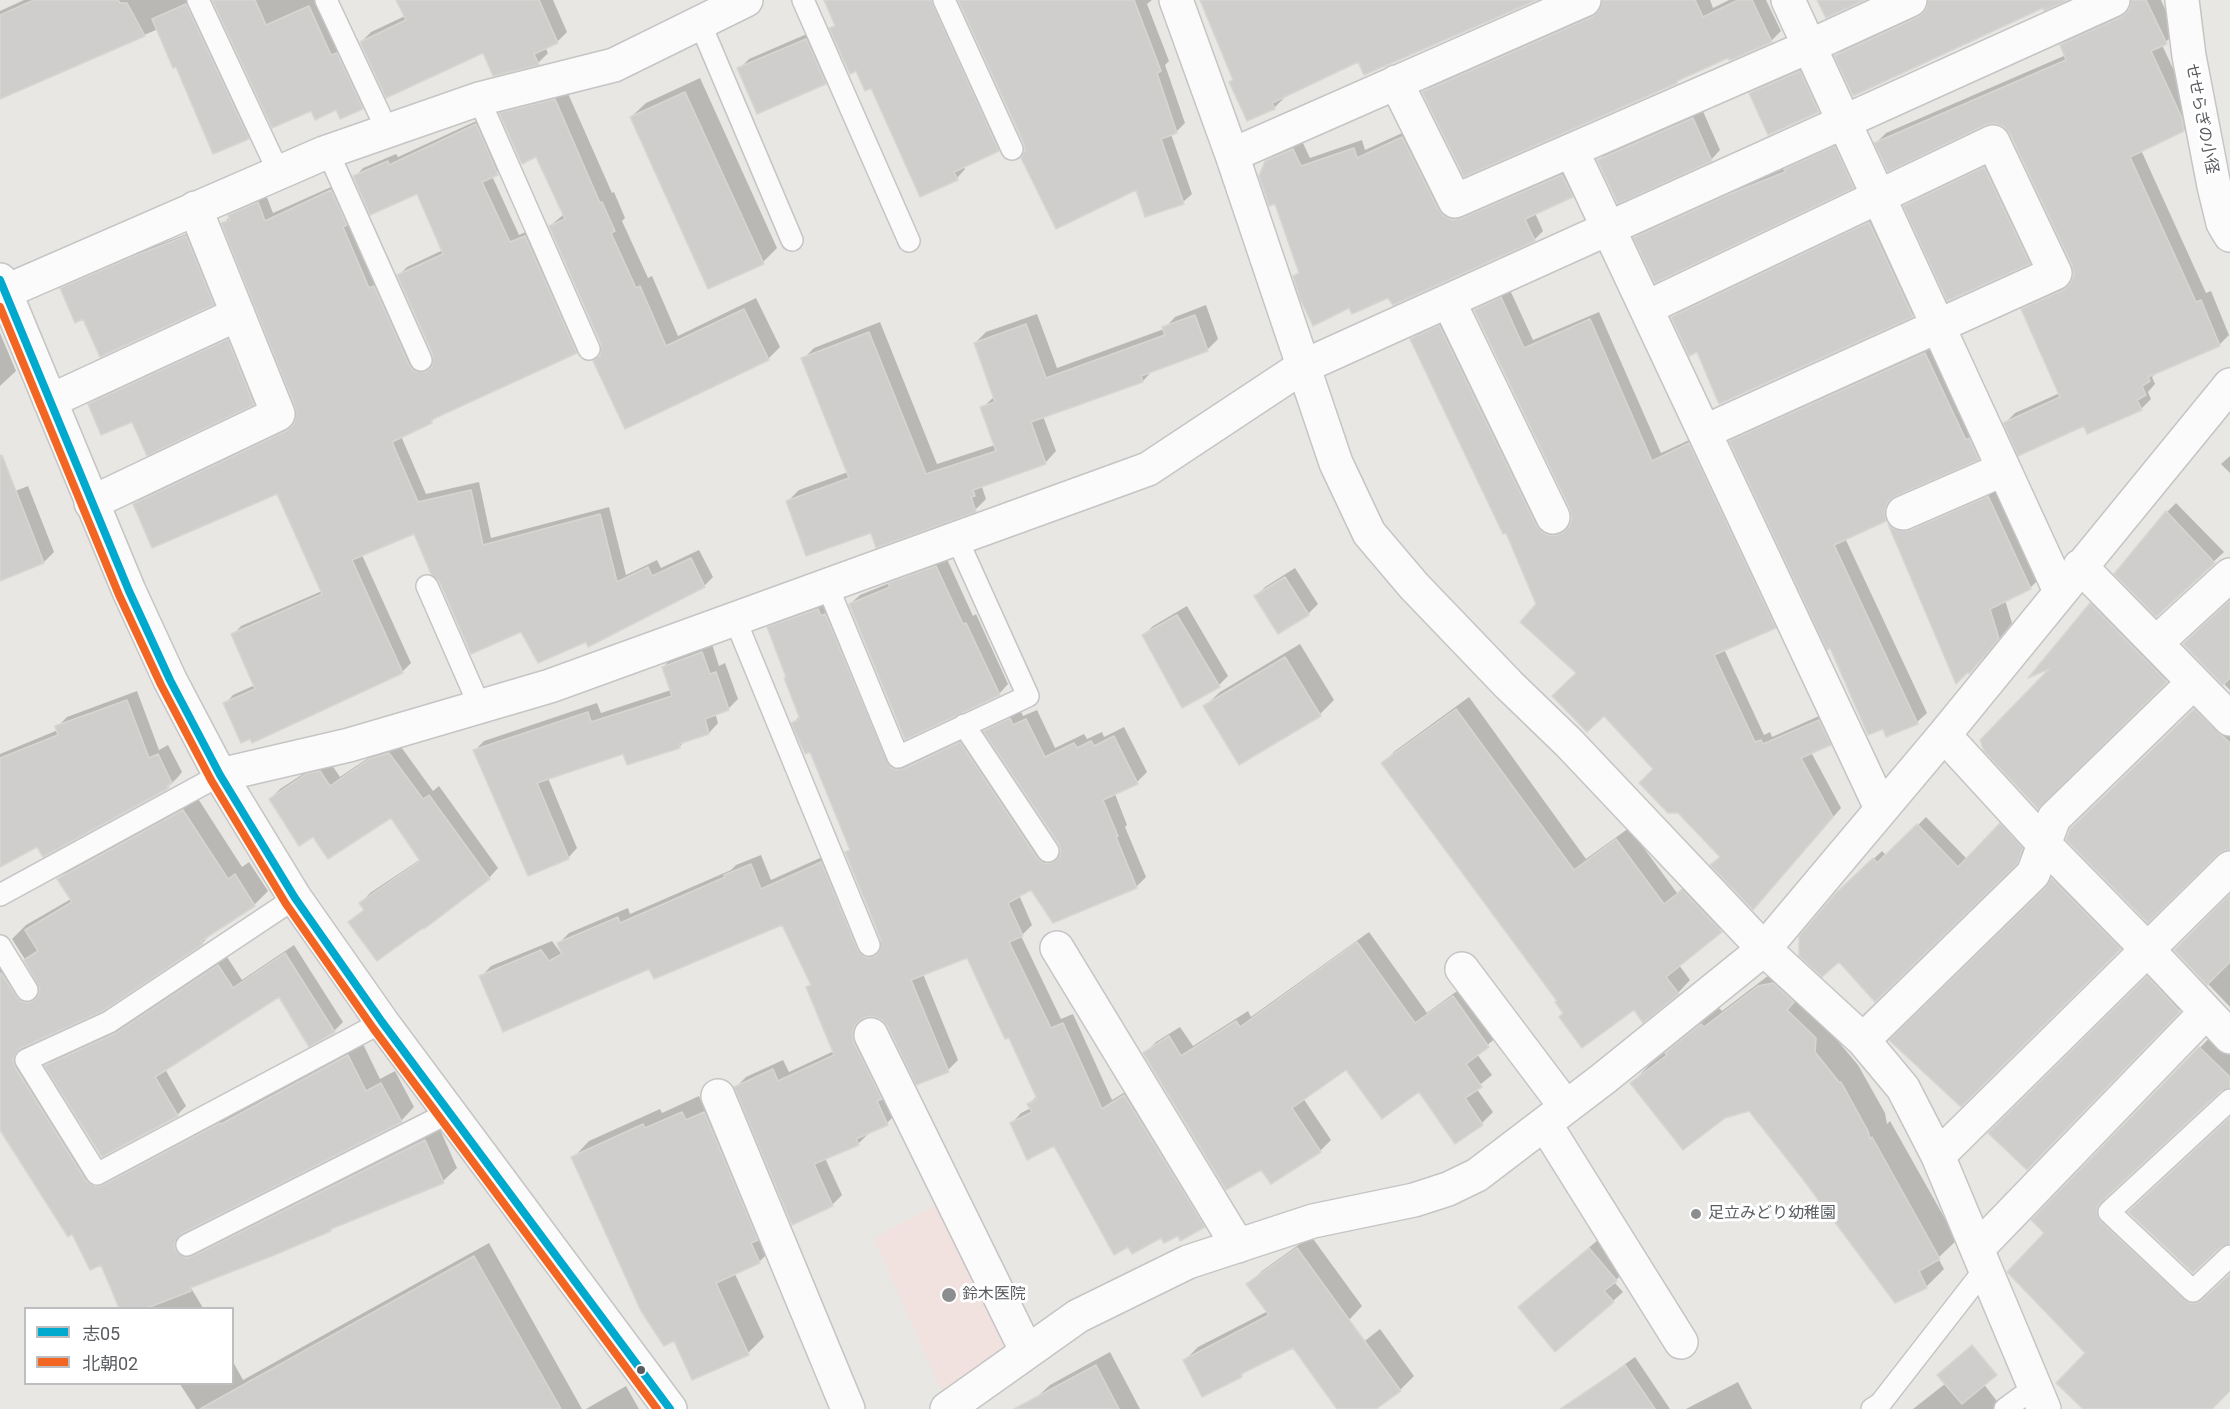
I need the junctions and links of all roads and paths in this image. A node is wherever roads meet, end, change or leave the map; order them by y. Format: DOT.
graph roads {
  1 [pos="198,0"];
  2 [pos="326,0"];
  3 [pos="746,0"];
  4 [pos="803,0"];
  5 [pos="944,0"];
  6 [pos="1176,0"];
  7 [pos="1584,0"];
  8 [pos="1788,0"];
  9 [pos="1910,0"];
  10 [pos="2113,0"];
  11 [pos="2182,0"];
  12 [pos="700,23"];
  13 [pos="1810,46"];
  14 [pos="1396,82"];
  15 [pos="479,99"];
  16 [pos="1843,121"];
  17 [pos="387,130"];
  18 [pos="1012,149"];
  19 [pos="1572,151"];
  20 [pos="328,152"];
  21 [pos="1232,155"];
  22 [pos="279,173"];
  23 [pos="1879,196"];
  24 [pos="195,208"];
  25 [pos="1609,229"];
  26 [pos="2230,236"];
  27 [pos="792,240"];
  28 [pos="909,241"];
  29 [pos="2,289"];
  30 [pos="1449,302"];
  31 [pos="1646,308"];
  32 [pos="238,314"];
  33 [pos="1938,326"];
  34 [pos="589,349"];
  35 [pos="421,360"];
  36 [pos="1302,367"];
  37 [pos="2230,385"];
  38 [pos="50,401"];
  39 [pos="1704,432"];
  40 [pos="2004,469"];
  41 [pos="92,503"];
  42 [pos="1903,513"];
  43 [pos="1553,517"];
  44 [pos="957,539"];
  45 [pos="2230,575"];
  46 [pos="2070,579"];
  47 [pos="827,585"];
  48 [pos="427,586"];
  49 [pos="735,619"];
  50 [pos="2156,643"];
  51 [pos="2193,683"];
  52 [pos="480,707"];
  53 [pos="2230,719"];
  54 [pos="964,726"];
  55 [pos="1944,735"];
  56 [pos="220,775"];
  57 [pos="1881,807"];
  58 [pos="2044,844"];
  59 [pos="1048,851"];
  60 [pos="2230,868"];
  61 [pos="0,895"];
  62 [pos="295,898"];
  63 [pos="869,945"];
  64 [pos="0,946"];
  65 [pos="1057,948"];
  66 [pos="1764,949"];
  67 [pos="2148,950"];
  68 [pos="1462,969"];
  69 [pos="27,990"];
  70 [pos="2206,1012"];
  71 [pos="382,1022"];
  72 [pos="871,1035"];
  73 [pos="2230,1037"];
  74 [pos="1863,1040"];
  75 [pos="718,1096"];
  76 [pos="2230,1101"];
  77 [pos="448,1113"];
  78 [pos="1556,1115"];
  79 [pos="1938,1156"];
  80 [pos="187,1245"];
  81 [pos="1238,1246"];
  82 [pos="2230,1256"];
  83 [pos="1981,1259"];
  84 [pos="1681,1342"];
  85 [pos="1027,1352"];
  86 [pos="2039,1398"];
  87 [pos="670,1409"];
  88 [pos="848,1409"];
  89 [pos="947,1409"];
  90 [pos="1872,1409"];
  91 [pos="2005,1409"];
  1 -- 22 [label="lane"];
  2 -- 17 [label="lane"];
  3 -- 12 [label="street"];
  4 -- 28 [label="lane"];
  5 -- 18 [label="lane"];
  6 -- 21 [label="street"];
  7 -- 14 [label="street"];
  8 -- 13 [label="street"];
  9 -- 13 [label="street"];
  10 -- 16 [label="street"];
  11 -- 26 [label="street, せせらぎの小径"];
  12 -- 15 [label="street"];
  12 -- 27 [label="lane"];
  13 -- 16 [label="street"];
  13 -- 19 [label="street"];
  14 -- 19 [label="street"];
  14 -- 21 [label="street"];
  15 -- 17 [label="street"];
  15 -- 34 [label="lane"];
  16 -- 23 [label="street"];
  16 -- 25 [label="street"];
  17 -- 20 [label="street"];
  19 -- 25 [label="street"];
  20 -- 22 [label="street"];
  20 -- 35 [label="lane"];
  21 -- 36 [label="street"];
  22 -- 24 [label="street"];
  23 -- 31 [label="street"];
  23 -- 33 [label="street"];
  23 -- 33 [label="street"];
  24 -- 29 [label="street"];
  24 -- 32 [label="street"];
  25 -- 30 [label="street"];
  25 -- 31 [label="street"];
  29 -- 38 [label="street"];
  30 -- 36 [label="street"];
  30 -- 43 [label="street"];
  31 -- 39 [label="street"];
  32 -- 38 [label="street"];
  32 -- 41 [label="street"];
  33 -- 39 [label="street"];
  33 -- 40 [label="street"];
  36 -- 44 [label="street"];
  36 -- 66 [label="street"];
  37 -- 46 [label="street"];
  38 -- 41 [label="street"];
  39 -- 57 [label="street"];
  40 -- 42 [label="street"];
  40 -- 46 [label="street"];
  41 -- 56 [label="street"];
  44 -- 47 [label="street"];
  44 -- 54 [label="lane"];
  45 -- 50 [label="street"];
  46 -- 50 [label="street"];
  46 -- 55 [label="street"];
  47 -- 49 [label="street"];
  47 -- 54 [label="lane"];
  48 -- 52 [label="lane"];
  49 -- 52 [label="street"];
  49 -- 63 [label="lane"];
  50 -- 51 [label="street"];
  51 -- 53 [label="street"];
  51 -- 58 [label="street"];
  52 -- 56 [label="street"];
  54 -- 59 [label="lane"];
  55 -- 57 [label="street"];
  55 -- 58 [label="street"];
  56 -- 61 [label="lane"];
  56 -- 62 [label="street"];
  57 -- 66 [label="street"];
  58 -- 67 [label="street"];
  58 -- 74 [label="street"];
  60 -- 67 [label="street"];
  62 -- 71 [label="street"];
  62 -- 71 [label="lane"];
  64 -- 69 [label="lane"];
  65 -- 81 [label="street"];
  66 -- 74 [label="street"];
  66 -- 78 [label="street"];
  67 -- 70 [label="street"];
  67 -- 79 [label="street"];
  68 -- 78 [label="street"];
  70 -- 73 [label="street"];
  70 -- 83 [label="street"];
  71 -- 77 [label="street"];
  72 -- 85 [label="street"];
  74 -- 79 [label="street"];
  75 -- 88 [label="street"];
  76 -- 82 [label="lane"];
  77 -- 80 [label="lane"];
  77 -- 87 [label="street"];
  78 -- 81 [label="street"];
  78 -- 84 [label="street"];
  79 -- 83 [label="street"];
  81 -- 85 [label="street"];
  83 -- 86 [label="street"];
  83 -- 90 [label="lane"];
  85 -- 89 [label="street"];
  86 -- 91 [label="lane"];
}
